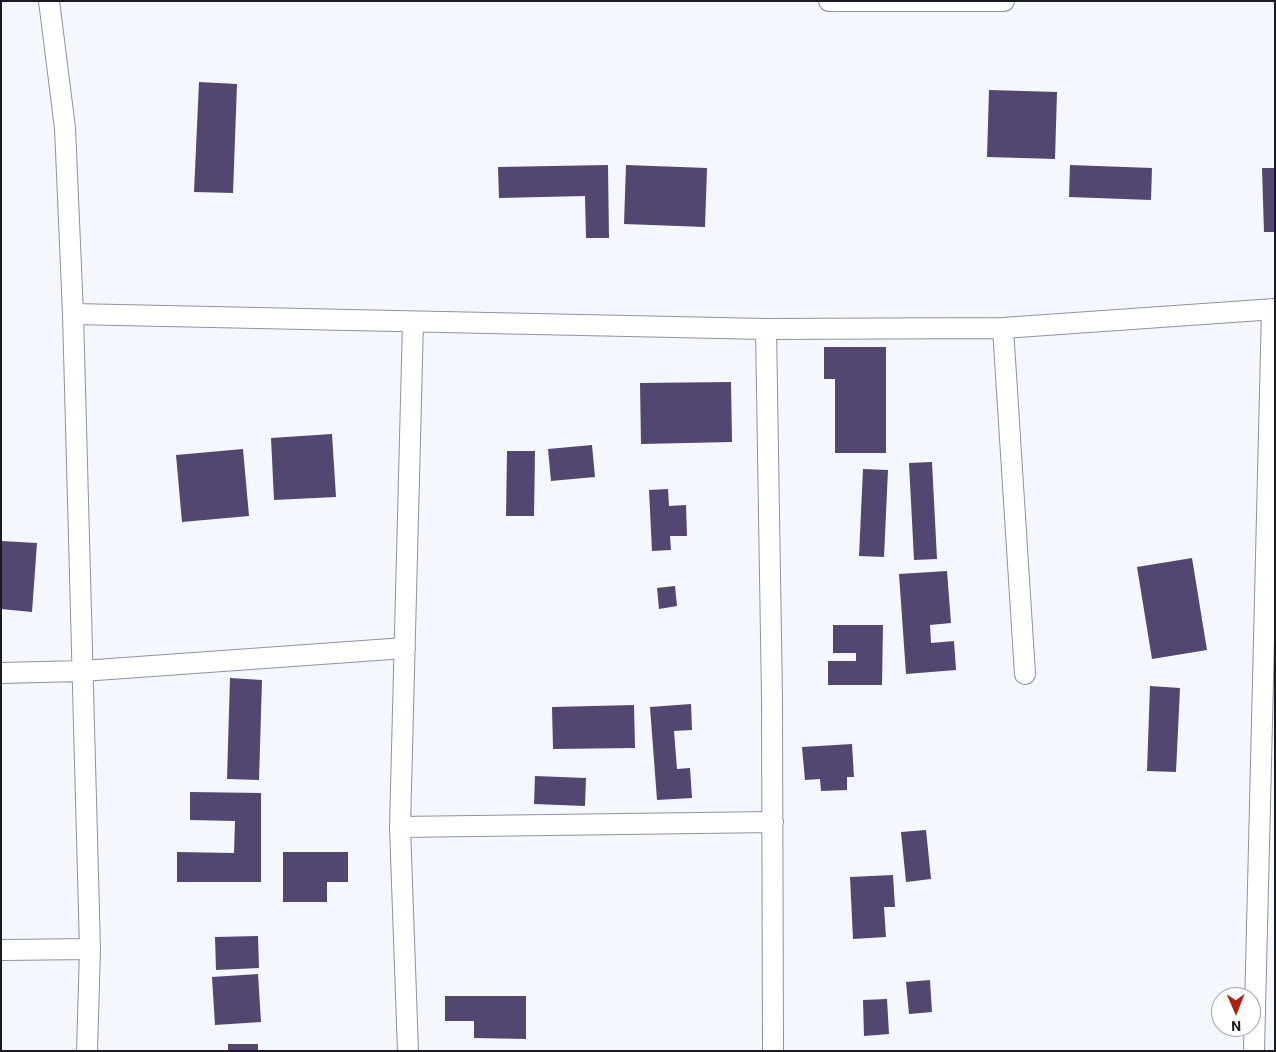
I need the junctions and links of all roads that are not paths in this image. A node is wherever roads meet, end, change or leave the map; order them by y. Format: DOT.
graph roads {
  1 [pos="49,1"];
  2 [pos="829,1"];
  3 [pos="1004,1"];
  4 [pos="1273,309"];
  5 [pos="73,314"];
  6 [pos="413,322"];
  7 [pos="1003,328"];
  8 [pos="766,329"];
  9 [pos="405,648"];
  10 [pos="82,671"];
  11 [pos="1,673"];
  12 [pos="1025,674"];
  13 [pos="773,822"];
  14 [pos="400,827"];
  15 [pos="1,950"];
  16 [pos="90,950"];
  17 [pos="87,1051"];
  18 [pos="408,1051"];
  19 [pos="773,1051"];
  20 [pos="1254,1051"];
  1 -- 5 [label="street"];
  2 -- 3 [label="street"];
  4 -- 7 [label="street"];
  4 -- 20 [label="street"];
  5 -- 6 [label="street"];
  5 -- 10 [label="street"];
  6 -- 8 [label="street"];
  6 -- 9 [label="street"];
  7 -- 8 [label="street"];
  7 -- 12 [label="street"];
  8 -- 13 [label="street"];
  9 -- 10 [label="street"];
  9 -- 14 [label="street"];
  10 -- 11 [label="street"];
  10 -- 16 [label="street"];
  13 -- 14 [label="street"];
  13 -- 19 [label="street"];
  14 -- 18 [label="street"];
  15 -- 16 [label="street"];
  16 -- 17 [label="street"];
}
